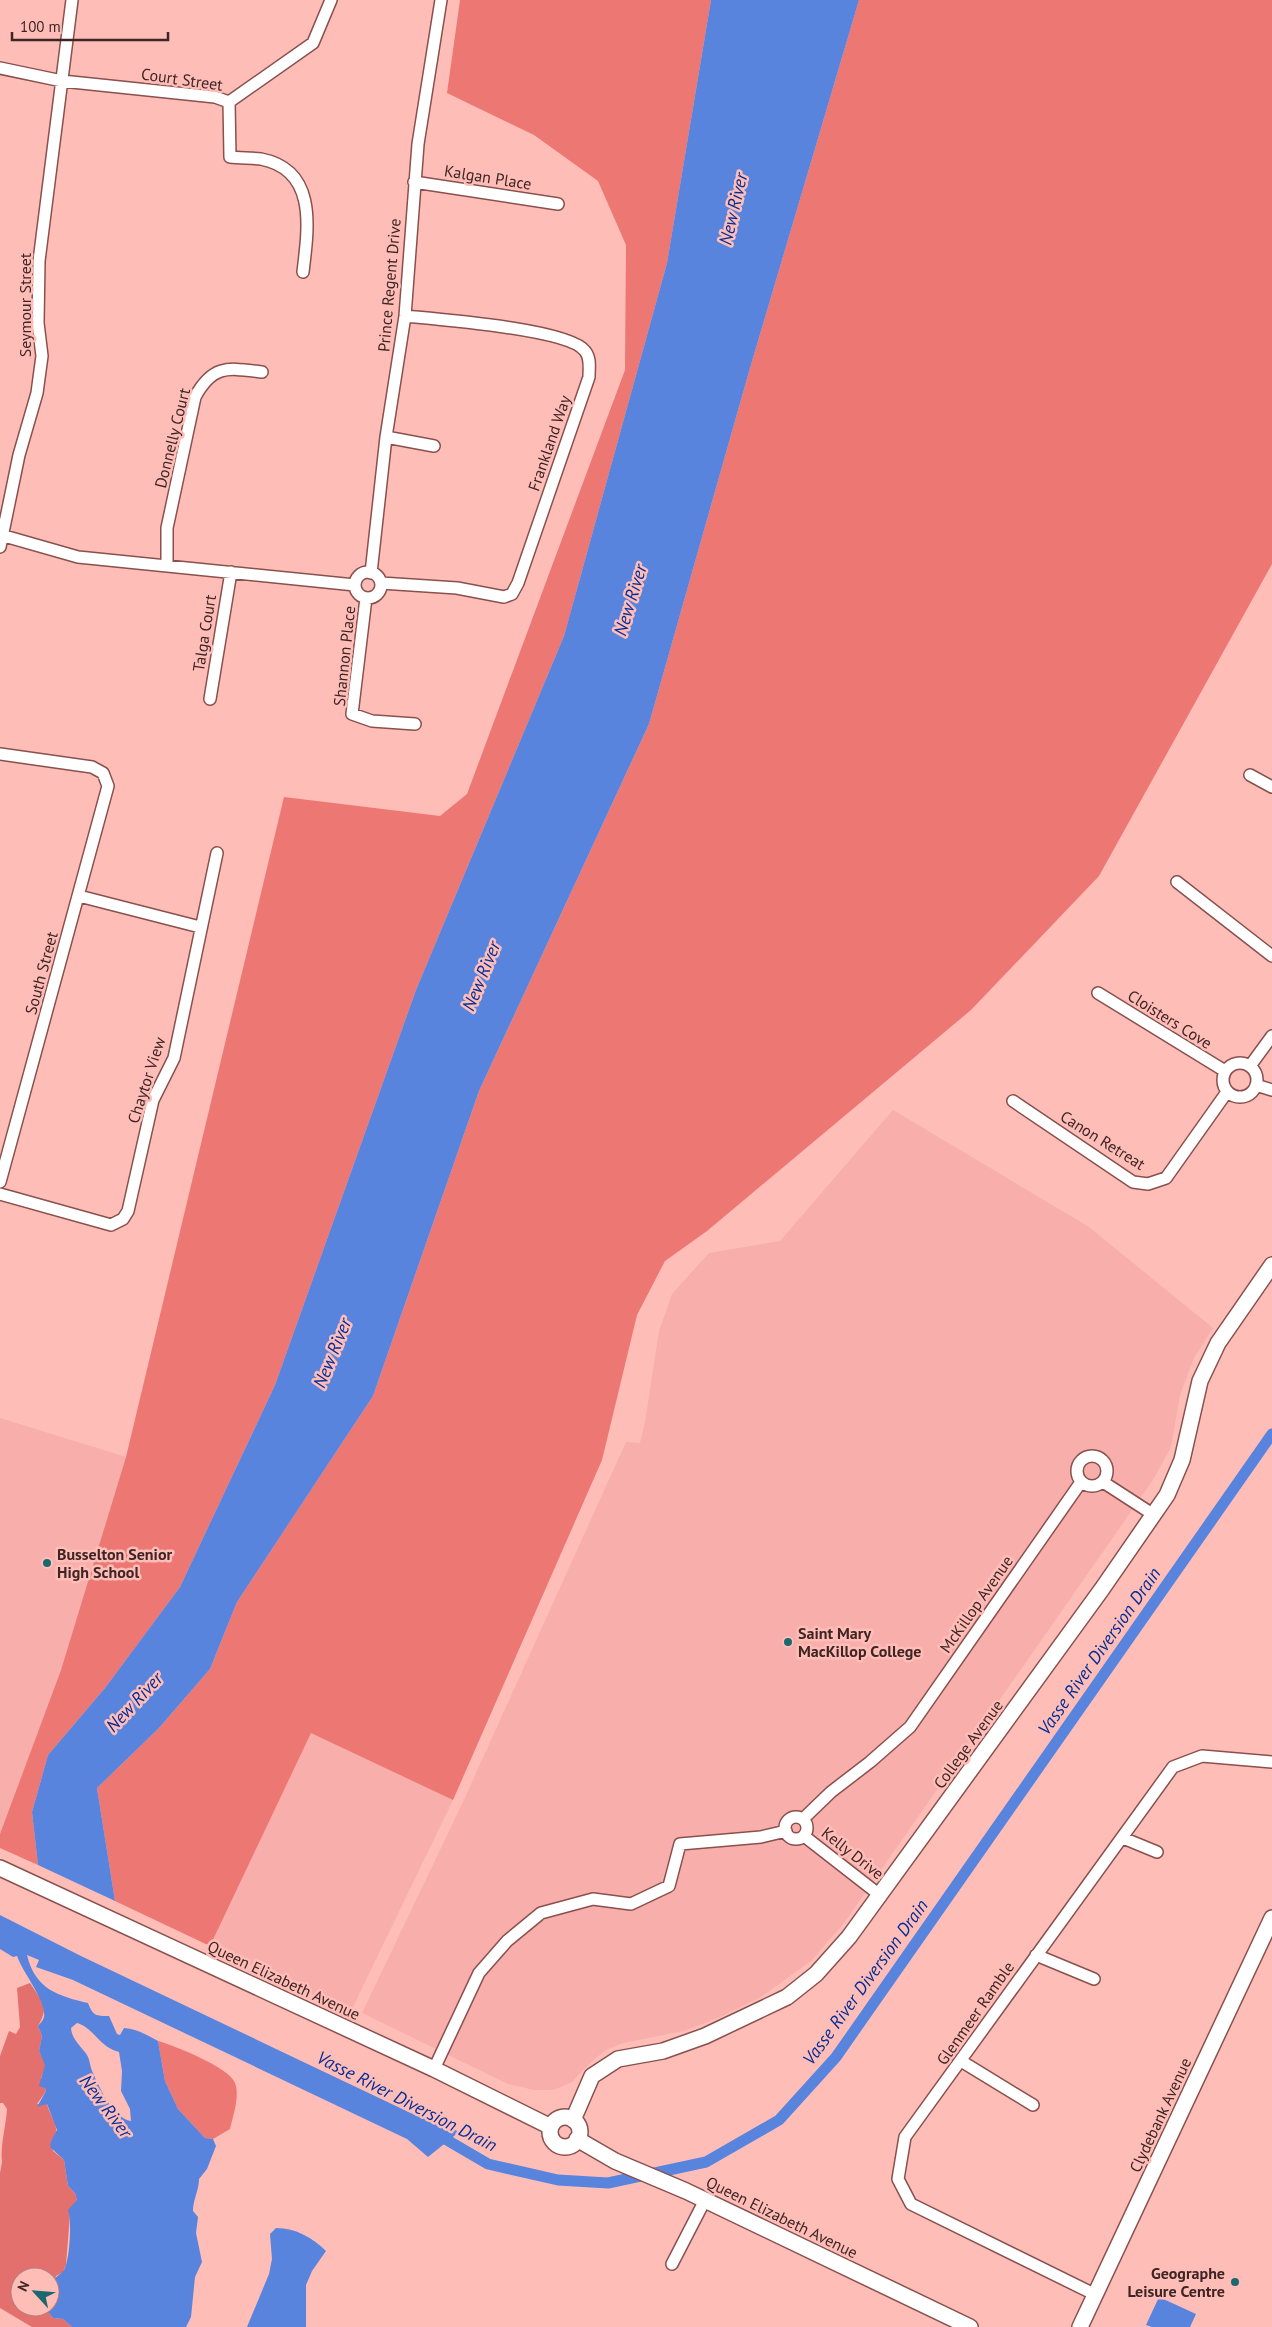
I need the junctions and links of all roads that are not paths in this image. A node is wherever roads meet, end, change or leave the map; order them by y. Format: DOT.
graph roads {
  1 [pos="72,0"];
  2 [pos="331,0"];
  3 [pos="441,0"];
  4 [pos="0,68"];
  5 [pos="62,81"];
  6 [pos="229,102"];
  7 [pos="414,182"];
  8 [pos="558,204"];
  9 [pos="303,272"];
  10 [pos="405,316"];
  11 [pos="262,372"];
  12 [pos="386,437"];
  13 [pos="434,446"];
  14 [pos="1,541"];
  15 [pos="167,564"];
  16 [pos="231,572"];
  17 [pos="370,573"];
  18 [pos="381,583"];
  19 [pos="356,585"];
  20 [pos="366,598"];
  21 [pos="210,699"];
  22 [pos="415,724"];
  23 [pos="0,754"];
  24 [pos="1250,775"];
  25 [pos="1272,787"];
  26 [pos="217,853"];
  27 [pos="1177,882"];
  28 [pos="79,896"];
  29 [pos="200,927"];
  30 [pos="1272,956"];
  31 [pos="1098,993"];
  32 [pos="1272,1036"];
  33 [pos="1250,1066"];
  34 [pos="1225,1072"];
  35 [pos="1256,1085"];
  36 [pos="1272,1090"];
  37 [pos="1227,1092"];
  38 [pos="1013,1101"];
  39 [pos="0,1182"];
  40 [pos="0,1194"];
  41 [pos="1272,1266"];
  42 [pos="1081,1482"];
  43 [pos="1103,1482"];
  44 [pos="1154,1515"];
  45 [pos="1272,1762"];
  46 [pos="803,1819"];
  47 [pos="786,1832"];
  48 [pos="804,1836"];
  49 [pos="1123,1838"];
  50 [pos="1157,1852"];
  51 [pos="0,1868"];
  52 [pos="881,1896"];
  53 [pos="1272,1918"];
  54 [pos="1036,1955"];
  55 [pos="1094,1979"];
  56 [pos="961,2061"];
  57 [pos="434,2069"];
  58 [pos="1033,2105"];
  59 [pos="573,2120"];
  60 [pos="551,2127"];
  61 [pos="578,2140"];
  62 [pos="705,2200"];
  63 [pos="672,2264"];
  64 [pos="1096,2295"];
  65 [pos="970,2327"];
  66 [pos="1080,2327"];
  1 -- 5 [label="street, Seymour Street"];
  2 -- 6 [label="street"];
  3 -- 7 [label="street, Prince Regent Drive"];
  4 -- 5 [label="street, Court Street"];
  5 -- 6 [label="street, Court Street"];
  5 -- 14 [label="street, Seymour Street"];
  6 -- 9 [label="street, Court Street"];
  7 -- 8 [label="street, Kalgan Place"];
  7 -- 10 [label="street, Prince Regent Drive"];
  10 -- 12 [label="street, Prince Regent Drive"];
  10 -- 18 [label="street, Frankland Way"];
  11 -- 15 [label="street, Donnelly Court"];
  12 -- 13 [label="street"];
  12 -- 17 [label="street, Prince Regent Drive"];
  14 -- 15 [label="street"];
  15 -- 16 [label="street"];
  16 -- 19 [label="street"];
  16 -- 21 [label="street, Talga Court"];
  17 -- 18 [label="street"];
  17 -- 19 [label="street"];
  18 -- 20 [label="street"];
  19 -- 20 [label="street"];
  20 -- 22 [label="street, Shannon Place"];
  23 -- 28 [label="street, South Street"];
  24 -- 25 [label="street"];
  26 -- 29 [label="street, Chaytor View"];
  27 -- 30 [label="street"];
  28 -- 29 [label="street"];
  28 -- 39 [label="street, South Street"];
  29 -- 40 [label="street, Chaytor View"];
  31 -- 34 [label="street, Cloisters Cove"];
  32 -- 33 [label="street"];
  33 -- 34 [label="street"];
  33 -- 35 [label="street"];
  34 -- 37 [label="street"];
  35 -- 36 [label="street"];
  35 -- 37 [label="street"];
  37 -- 38 [label="street, Canon Retreat"];
  41 -- 44 [label="street, College Avenue"];
  42 -- 43 [label="street"];
  42 -- 43 [label="street"];
  42 -- 46 [label="street, McKillop Avenue"];
  43 -- 44 [label="street"];
  44 -- 52 [label="street, College Avenue"];
  45 -- 49 [label="street, Glenmeer Ramble"];
  46 -- 47 [label="street"];
  46 -- 48 [label="street"];
  47 -- 48 [label="street"];
  47 -- 57 [label="street"];
  48 -- 52 [label="street, Kelly Drive"];
  49 -- 50 [label="street"];
  49 -- 54 [label="street, Glenmeer Ramble"];
  51 -- 57 [label="street, Queen Elizabeth Avenue"];
  52 -- 59 [label="street, College Avenue"];
  53 -- 64 [label="street, Clydebank Avenue"];
  54 -- 55 [label="street"];
  54 -- 56 [label="street, Glenmeer Ramble"];
  56 -- 58 [label="street"];
  56 -- 64 [label="street, Glenmeer Ramble"];
  57 -- 60 [label="street, Queen Elizabeth Avenue"];
  59 -- 60 [label="street"];
  59 -- 61 [label="street"];
  60 -- 61 [label="street"];
  61 -- 62 [label="street, Queen Elizabeth Avenue"];
  62 -- 63 [label="street"];
  62 -- 65 [label="street, Queen Elizabeth Avenue"];
  64 -- 66 [label="street, Clydebank Avenue"];
}
